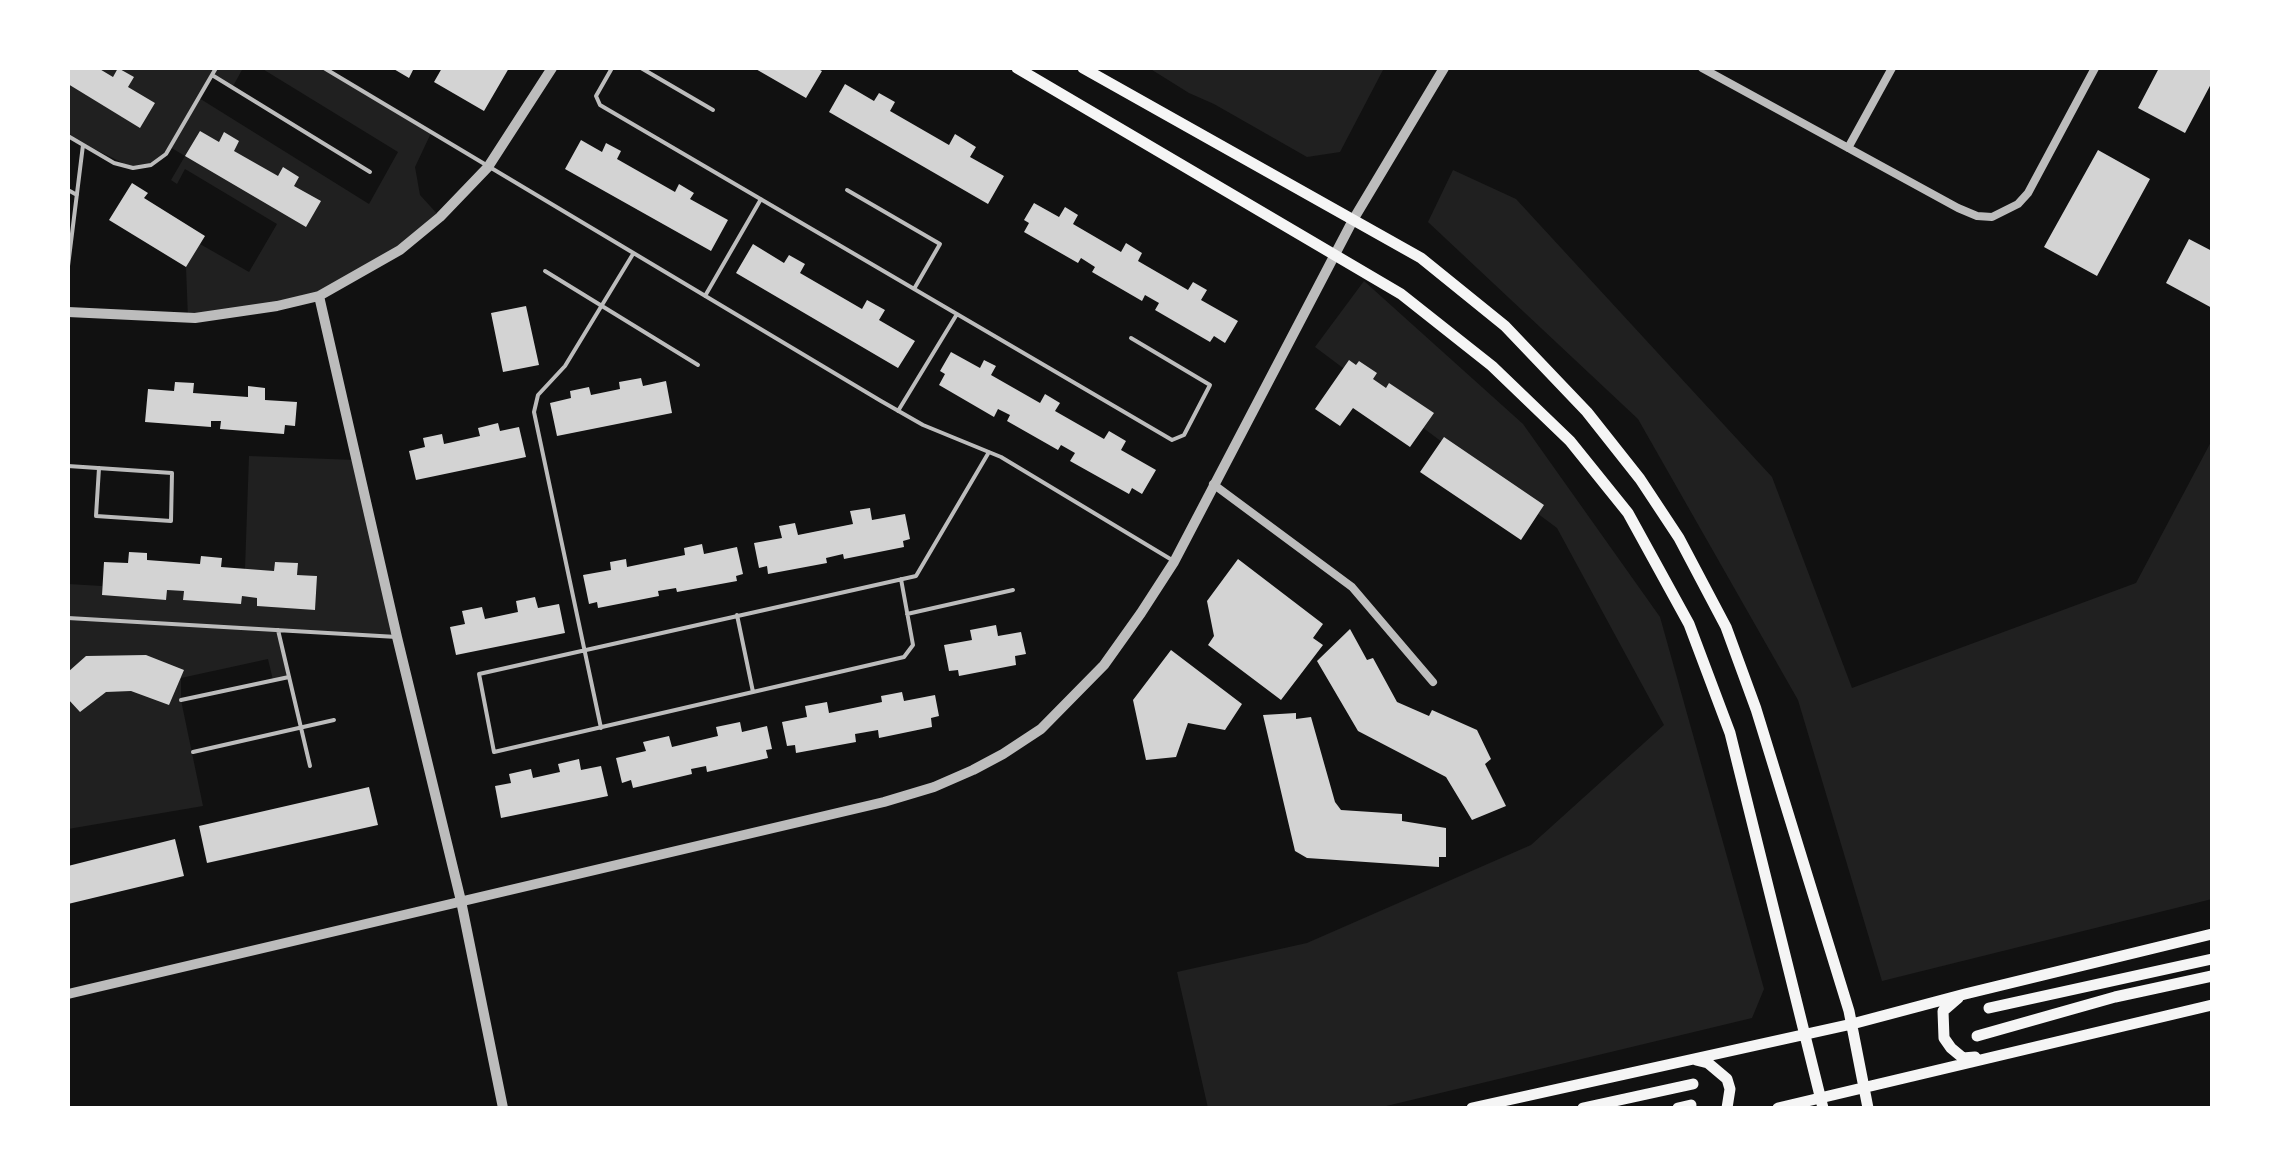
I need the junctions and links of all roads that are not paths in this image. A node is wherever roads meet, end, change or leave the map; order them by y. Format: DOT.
graph roads {
  1 [pos="216,68"];
  2 [pos="324,68"];
  3 [pos="552,68"];
  4 [pos="612,68"];
  5 [pos="641,68"];
  6 [pos="1017,68"];
  7 [pos="1083,68"];
  8 [pos="1444,68"];
  9 [pos="1702,68"];
  10 [pos="1892,68"];
  11 [pos="2095,68"];
  12 [pos="212,75"];
  13 [pos="713,110"];
  14 [pos="68,136"];
  15 [pos="83,145"];
  16 [pos="1848,148"];
  17 [pos="488,167"];
  18 [pos="370,172"];
  19 [pos="68,190"];
  20 [pos="847,190"];
  21 [pos="77,195"];
  22 [pos="761,199"];
  23 [pos="1353,220"];
  24 [pos="633,254"];
  25 [pos="1334,256"];
  26 [pos="68,266"];
  27 [pos="545,271"];
  28 [pos="914,289"];
  29 [pos="319,296"];
  30 [pos="705,296"];
  31 [pos="602,306"];
  32 [pos="68,312"];
  33 [pos="957,314"];
  34 [pos="1131,338"];
  35 [pos="698,365"];
  36 [pos="898,411"];
  37 [pos="989,452"];
  38 [pos="68,466"];
  39 [pos="99,468"];
  40 [pos="1213,484"];
  41 [pos="1174,562"];
  42 [pos="901,579"];
  43 [pos="1013,590"];
  44 [pos="907,614"];
  45 [pos="737,615"];
  46 [pos="68,618"];
  47 [pos="278,630"];
  48 [pos="397,637"];
  49 [pos="584,648"];
  50 [pos="289,677"];
  51 [pos="1433,682"];
  52 [pos="753,692"];
  53 [pos="181,700"];
  54 [pos="334,720"];
  55 [pos="601,728"];
  56 [pos="301,729"];
  57 [pos="193,752"];
  58 [pos="310,766"];
  59 [pos="461,901"];
  60 [pos="2212,934"];
  61 [pos="2212,959"];
  62 [pos="2212,976"];
  63 [pos="68,994"];
  64 [pos="1965,994"];
  65 [pos="2212,1005"];
  66 [pos="1989,1008"];
  67 [pos="1852,1024"];
  68 [pos="1807,1035"];
  69 [pos="1977,1036"];
  70 [pos="1991,1057"];
  71 [pos="1695,1060"];
  72 [pos="1693,1084"];
  73 [pos="1865,1088"];
  74 [pos="1822,1103"];
  75 [pos="1691,1105"];
  76 [pos="503,1108"];
  77 [pos="1472,1108"];
  78 [pos="1583,1108"];
  79 [pos="1678,1108"];
  80 [pos="1727,1108"];
  81 [pos="1778,1108"];
  82 [pos="1868,1108"];
  1 -- 12 [label="lane"];
  2 -- 17 [label="lane"];
  3 -- 17 [label="street"];
  4 -- 22 [label="lane"];
  5 -- 13 [label="lane"];
  6 -- 25 [label="main road"];
  7 -- 23 [label="main road"];
  8 -- 23 [label="street"];
  9 -- 16 [label="street"];
  10 -- 16 [label="street"];
  11 -- 16 [label="street"];
  12 -- 15 [label="lane"];
  12 -- 18 [label="lane"];
  14 -- 15 [label="lane"];
  15 -- 21 [label="lane"];
  17 -- 24 [label="lane"];
  17 -- 29 [label="street"];
  19 -- 21 [label="lane"];
  20 -- 28 [label="lane"];
  21 -- 26 [label="lane"];
  22 -- 28 [label="lane"];
  22 -- 30 [label="lane"];
  23 -- 25 [label="street"];
  23 -- 67 [label="main road"];
  24 -- 30 [label="lane"];
  24 -- 31 [label="lane"];
  25 -- 40 [label="street"];
  25 -- 68 [label="main road"];
  27 -- 31 [label="lane"];
  28 -- 33 [label="lane"];
  29 -- 32 [label="street"];
  29 -- 48 [label="street"];
  30 -- 36 [label="lane"];
  31 -- 35 [label="lane"];
  31 -- 49 [label="lane"];
  33 -- 34 [label="lane"];
  33 -- 36 [label="lane"];
  36 -- 37 [label="lane"];
  37 -- 41 [label="lane"];
  37 -- 42 [label="lane"];
  38 -- 39 [label="lane"];
  39 -- 39 [label="lane"];
  40 -- 41 [label="street"];
  40 -- 51 [label="street"];
  41 -- 59 [label="street"];
  42 -- 44 [label="lane"];
  42 -- 45 [label="lane"];
  43 -- 44 [label="lane"];
  44 -- 52 [label="lane"];
  45 -- 49 [label="lane"];
  45 -- 52 [label="lane"];
  46 -- 47 [label="lane"];
  47 -- 48 [label="lane"];
  47 -- 50 [label="lane"];
  48 -- 59 [label="street"];
  49 -- 55 [label="lane"];
  49 -- 55 [label="lane"];
  50 -- 53 [label="lane"];
  50 -- 56 [label="lane"];
  52 -- 55 [label="lane"];
  54 -- 56 [label="lane"];
  56 -- 57 [label="lane"];
  56 -- 58 [label="lane"];
  59 -- 63 [label="street"];
  59 -- 76 [label="street"];
  60 -- 64 [label="main road"];
  61 -- 66 [label="main road"];
  62 -- 69 [label="main road"];
  64 -- 67 [label="main road"];
  64 -- 70 [label="main road"];
  65 -- 70 [label="main road"];
  67 -- 68 [label="main road"];
  67 -- 73 [label="main road"];
  68 -- 71 [label="main road"];
  68 -- 74 [label="main road"];
  70 -- 73 [label="main road"];
  71 -- 77 [label="main road"];
  71 -- 80 [label="main road"];
  72 -- 78 [label="main road"];
  73 -- 74 [label="main road"];
  73 -- 82 [label="main road"];
  74 -- 81 [label="main road"];
  75 -- 79 [label="main road"];
}
